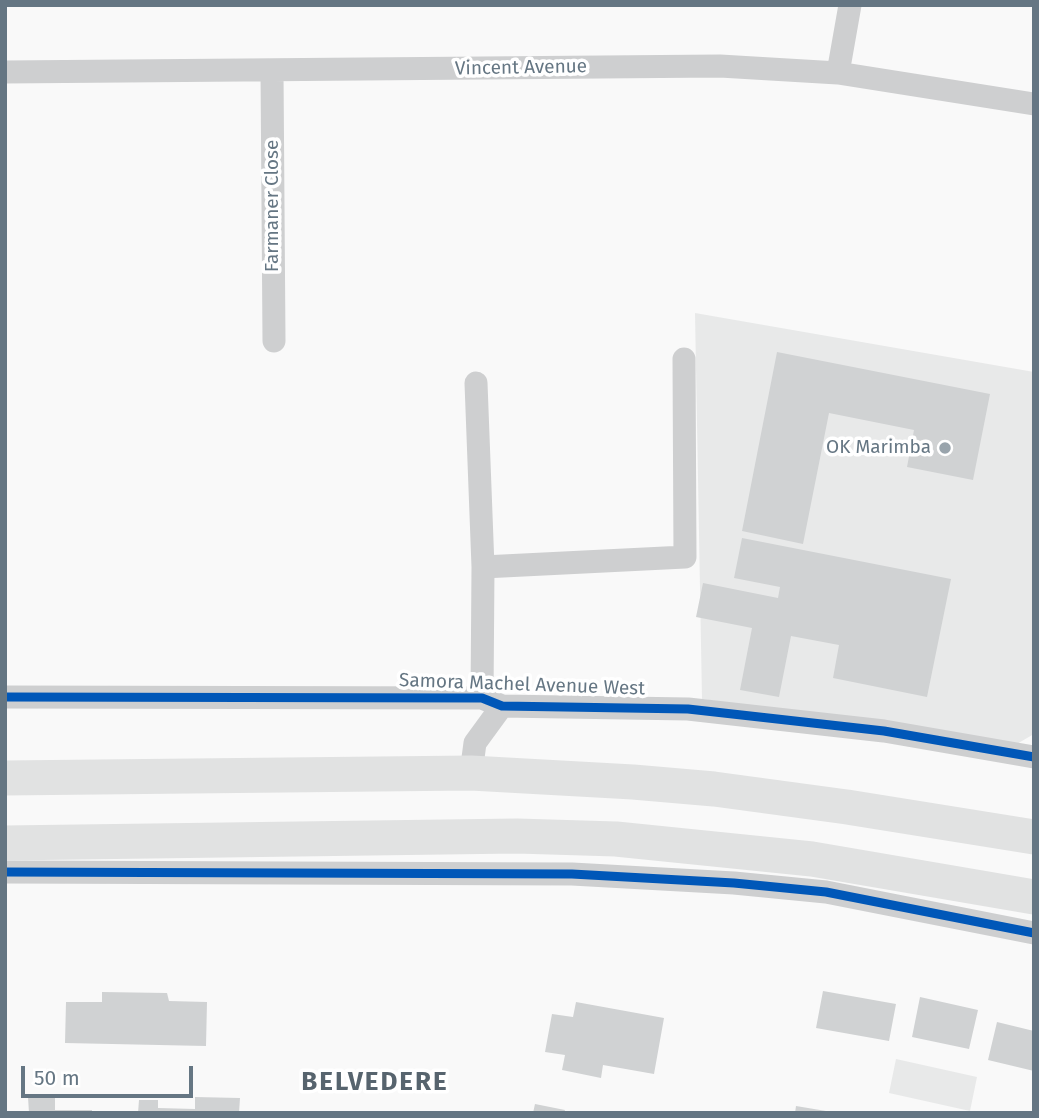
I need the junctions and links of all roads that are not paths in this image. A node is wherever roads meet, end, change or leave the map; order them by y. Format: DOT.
graph roads {
  1 [pos="850,5"];
  2 [pos="272,71"];
  3 [pos="5,72"];
  4 [pos="838,73"];
  5 [pos="1034,104"];
  6 [pos="274,341"];
  7 [pos="684,359"];
  8 [pos="476,383"];
  9 [pos="482,567"];
  10 [pos="5,697"];
  11 [pos="492,702"];
  12 [pos="1034,757"];
  13 [pos="471,773"];
  14 [pos="5,778"];
  15 [pos="1034,837"];
  16 [pos="5,843"];
  17 [pos="5,872"];
  18 [pos="1034,897"];
  19 [pos="1034,933"];
  1 -- 4 [label="street"];
  2 -- 3 [label="street, Vincent Avenue"];
  2 -- 4 [label="street, Vincent Avenue"];
  2 -- 6 [label="street, Farmaner Close"];
  4 -- 5 [label="street, Vincent Avenue"];
  7 -- 9 [label="street"];
  8 -- 9 [label="street"];
  9 -- 11 [label="street"];
  10 -- 11 [label="street, Samora Machel Avenue West"];
  11 -- 12 [label="street, Samora Machel Avenue West"];
  11 -- 13 [label="street"];
  13 -- 14 [label="highway"];
  13 -- 15 [label="highway"];
  16 -- 18 [label="highway"];
  17 -- 19 [label="street"];
}
